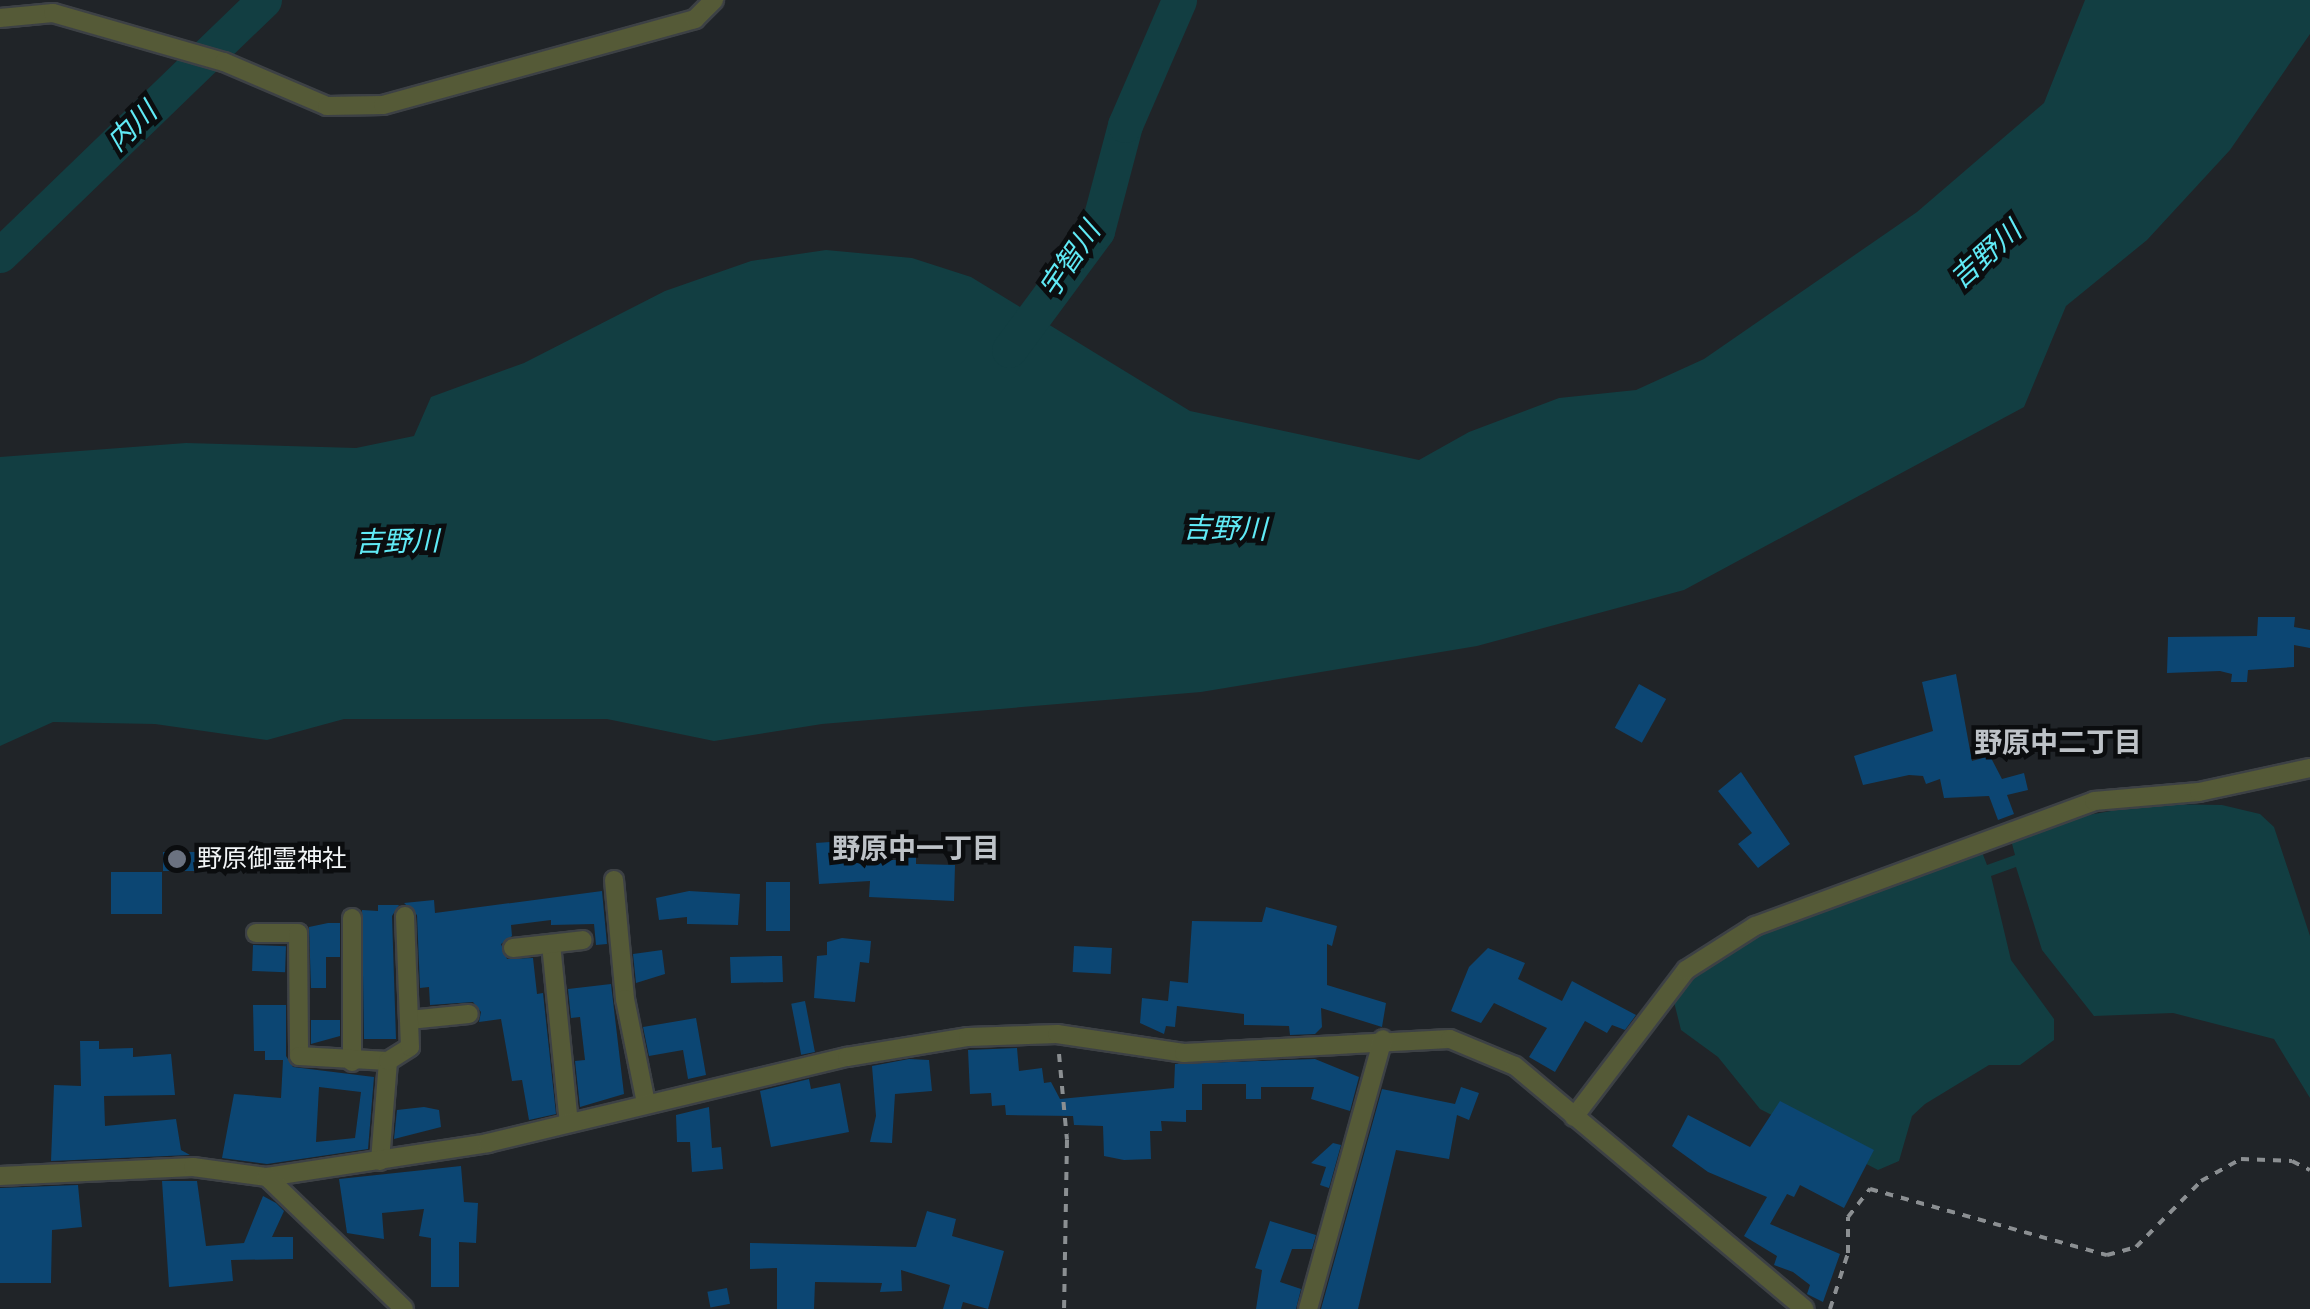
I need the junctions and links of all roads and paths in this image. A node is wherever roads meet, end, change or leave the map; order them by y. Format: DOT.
graph roads {
  1 [pos="714,0"];
  2 [pos="0,18"];
  3 [pos="2310,768"];
  4 [pos="614,880"];
  5 [pos="405,916"];
  6 [pos="352,918"];
  7 [pos="256,934"];
  8 [pos="583,940"];
  9 [pos="551,944"];
  10 [pos="513,948"];
  11 [pos="468,1014"];
  12 [pos="409,1020"];
  13 [pos="1057,1034"];
  14 [pos="1384,1038"];
  15 [pos="388,1060"];
  16 [pos="352,1062"];
  17 [pos="646,1103"];
  18 [pos="1574,1117"];
  19 [pos="568,1123"];
  20 [pos="380,1160"];
  21 [pos="2310,1170"];
  22 [pos="0,1176"];
  23 [pos="266,1177"];
  24 [pos="404,1309"];
  25 [pos="1064,1309"];
  26 [pos="1308,1309"];
  27 [pos="1805,1309"];
  28 [pos="1830,1309"];
  1 -- 2 [label="street"];
  3 -- 18 [label="street"];
  4 -- 17 [label="street"];
  5 -- 12 [label="street"];
  6 -- 16 [label="street"];
  7 -- 16 [label="street"];
  8 -- 9 [label="street"];
  9 -- 10 [label="street"];
  9 -- 19 [label="street"];
  11 -- 12 [label="street"];
  12 -- 15 [label="street"];
  13 -- 14 [label="street"];
  13 -- 17 [label="street"];
  13 -- 25 [label="path"];
  14 -- 18 [label="street"];
  14 -- 26 [label="street"];
  15 -- 16 [label="street"];
  15 -- 20 [label="street"];
  17 -- 19 [label="street"];
  18 -- 27 [label="street"];
  19 -- 20 [label="street"];
  20 -- 23 [label="street"];
  21 -- 28 [label="path"];
  22 -- 23 [label="street"];
  23 -- 24 [label="street"];
}
